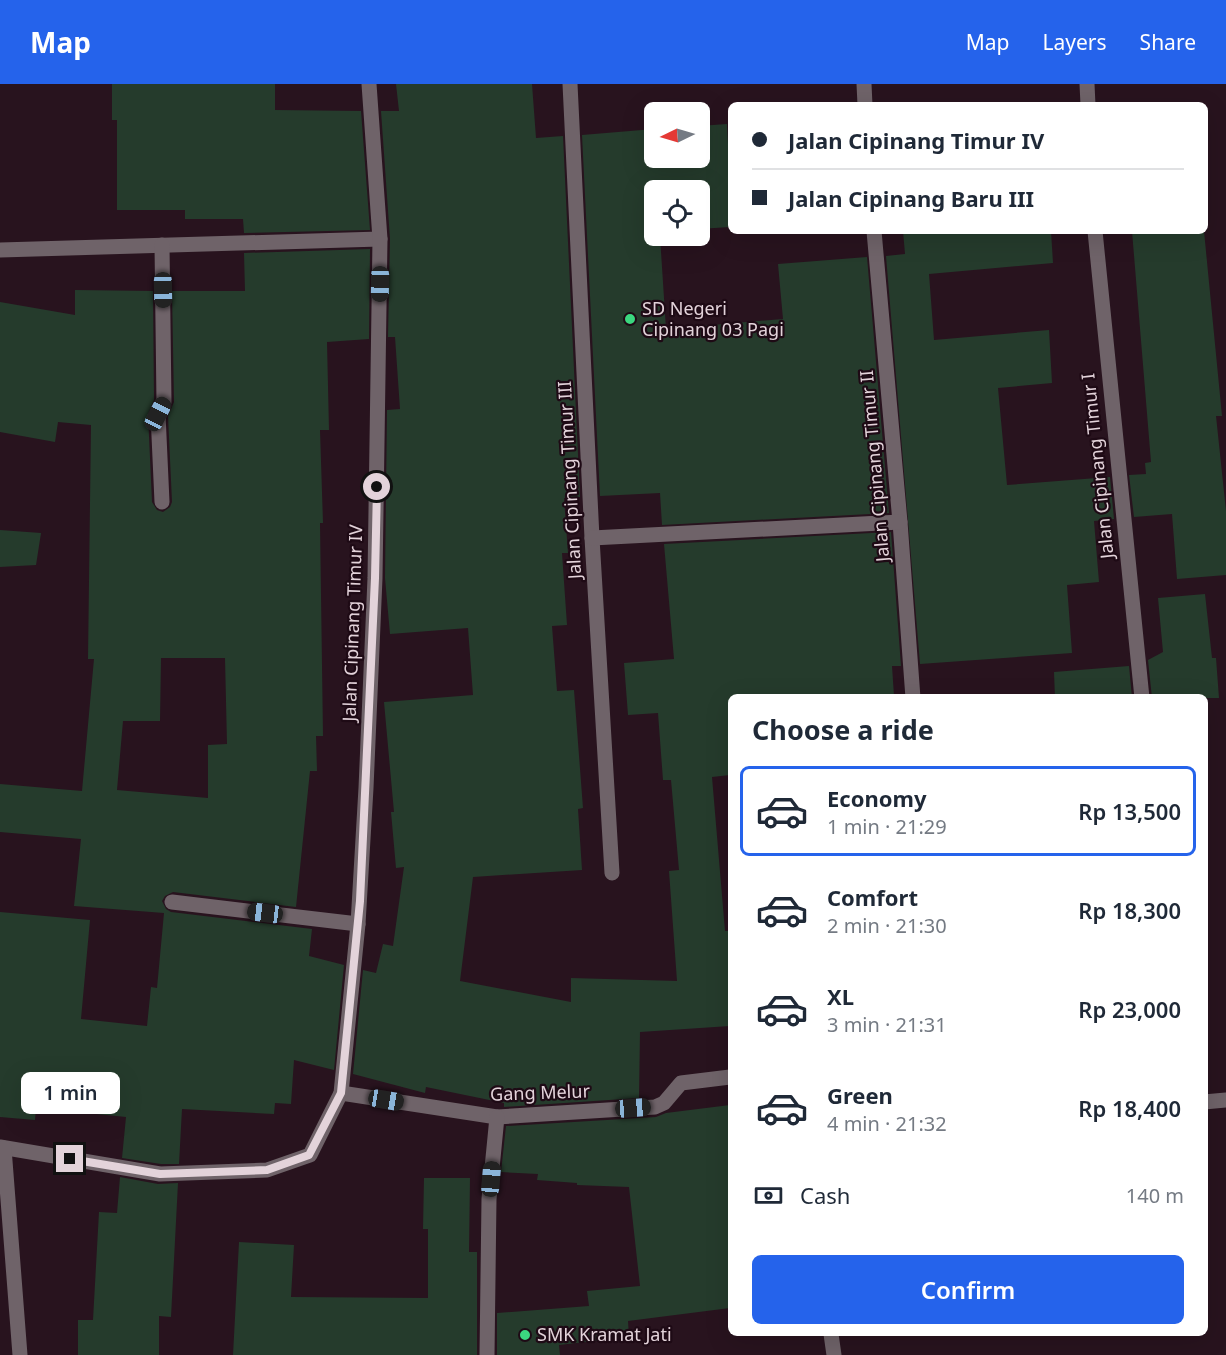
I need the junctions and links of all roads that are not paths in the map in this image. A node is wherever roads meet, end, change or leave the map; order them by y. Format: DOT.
graph roads {
  1 [pos="369,84"];
  2 [pos="570,84"];
  3 [pos="864,84"];
  4 [pos="1087,84"];
  5 [pos="865,102"];
  6 [pos="1088,102"];
  7 [pos="874,234"];
  8 [pos="1095,234"];
  9 [pos="380,239"];
  10 [pos="162,245"];
  11 [pos="0,250"];
  12 [pos="162,502"];
  13 [pos="900,522"];
  14 [pos="592,538"];
  15 [pos="913,694"];
  16 [pos="1142,694"];
  17 [pos="612,873"];
  18 [pos="172,902"];
  19 [pos="358,924"];
  20 [pos="728,1077"];
  21 [pos="341,1093"];
  22 [pos="1226,1100"];
  23 [pos="1208,1102"];
  24 [pos="497,1117"];
  25 [pos="2,1148"];
  26 [pos="831,1336"];
  27 [pos="20,1355"];
  28 [pos="487,1355"];
  29 [pos="834,1355"];
  1 -- 9 [label="street, Jalan Cipinang Timur IV"];
  2 -- 14 [label="street, Jalan Cipinang Timur III"];
  3 -- 5 [label="street"];
  4 -- 6 [label="street"];
  7 -- 13 [label="street, Jalan Cipinang Timur II"];
  8 -- 16 [label="street, Jalan Cipinang Timur I"];
  9 -- 10 [label="street"];
  9 -- 19 [label="street, Jalan Cipinang Timur IV"];
  10 -- 11 [label="street"];
  10 -- 12 [label="street"];
  13 -- 14 [label="street"];
  13 -- 15 [label="street, Jalan Cipinang Timur II"];
  14 -- 17 [label="street, Jalan Cipinang Timur III"];
  18 -- 19 [label="street"];
  19 -- 21 [label="street, Jalan Cipinang Timur IV"];
  20 -- 24 [label="street, Gang Melur"];
  21 -- 24 [label="street, Gang Melur"];
  21 -- 25 [label="street, Jalan Cipinang Timur IV"];
  22 -- 23 [label="street"];
  24 -- 28 [label="street"];
  25 -- 27 [label="street"];
  26 -- 29 [label="street"];
}
